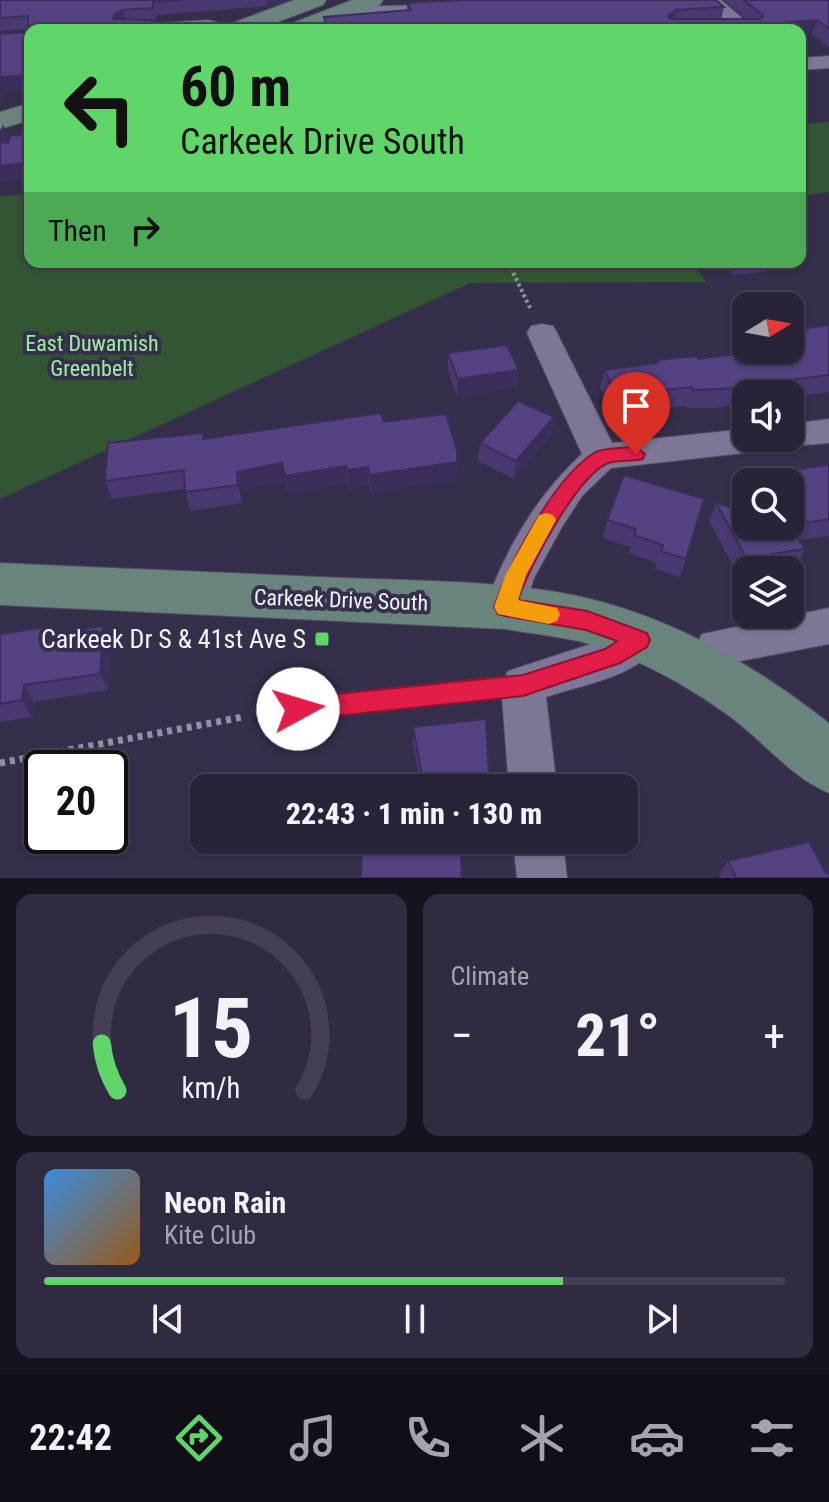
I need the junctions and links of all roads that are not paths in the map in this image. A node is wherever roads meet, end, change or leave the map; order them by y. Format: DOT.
graph roads {
  1 [pos="315,0"];
  2 [pos="372,0"];
  3 [pos="710,0"];
  4 [pos="447,8"];
  5 [pos="342,12"];
  6 [pos="251,24"];
  7 [pos="311,24"];
  8 [pos="735,24"];
  9 [pos="829,62"];
  10 [pos="806,64"];
  11 [pos="24,113"];
  12 [pos="0,121"];
  13 [pos="24,128"];
  14 [pos="0,133"];
  15 [pos="542,333"];
  16 [pos="829,431"];
  17 [pos="804,434"];
  18 [pos="732,442"];
  19 [pos="601,457"];
  20 [pos="0,584"];
  21 [pos="505,607"];
  22 [pos="829,626"];
  23 [pos="673,655"];
  24 [pos="523,685"];
  25 [pos="268,712"];
  26 [pos="829,764"];
  27 [pos="532,774"];
  28 [pos="539,854"];
  29 [pos="542,878"];
  1 -- 6 [label="main road"];
  2 -- 5 [label="main road"];
  3 -- 8 [label="street"];
  4 -- 5 [label="street"];
  5 -- 7 [label="main road"];
  9 -- 10 [label="street"];
  11 -- 12 [label="main road"];
  13 -- 14 [label="main road"];
  15 -- 19 [label="street"];
  16 -- 17 [label="street"];
  18 -- 19 [label="street"];
  19 -- 21 [label="street"];
  20 -- 21 [label="main road, Carkeek Drive South"];
  21 -- 23 [label="main road, Carkeek Drive South"];
  22 -- 23 [label="street"];
  23 -- 24 [label="street"];
  23 -- 26 [label="main road, Carkeek Drive South"];
  24 -- 25 [label="lane"];
  24 -- 27 [label="street"];
  28 -- 29 [label="street"];
}
